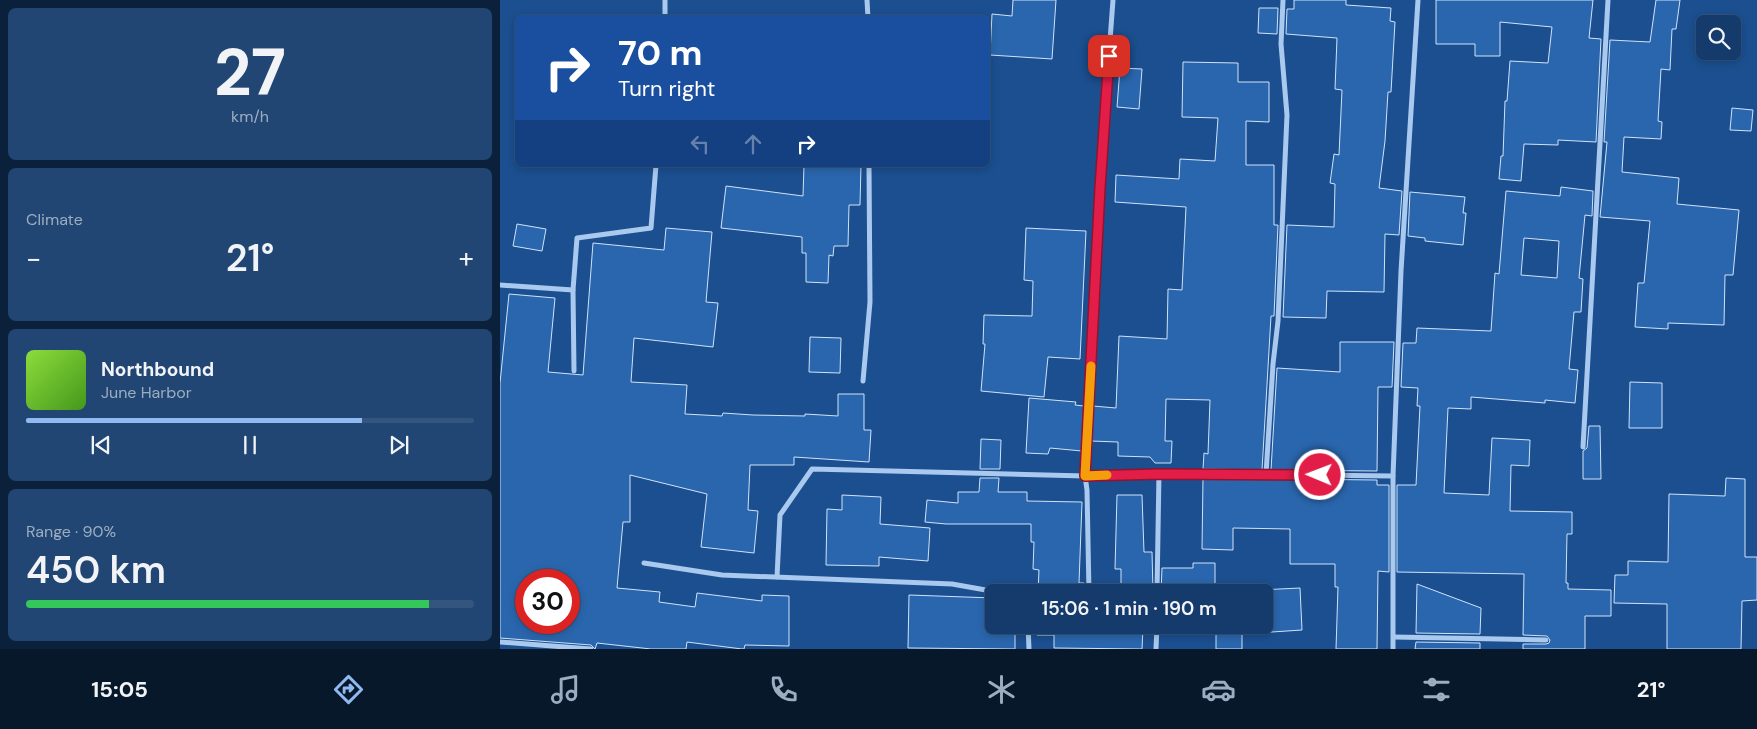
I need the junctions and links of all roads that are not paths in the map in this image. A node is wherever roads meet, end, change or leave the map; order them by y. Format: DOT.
graph roads {
  1 [pos="665,0"];
  2 [pos="867,0"];
  3 [pos="1113,0"];
  4 [pos="1283,0"];
  5 [pos="1418,0"];
  6 [pos="1608,0"];
  7 [pos="665,15"];
  8 [pos="868,15"];
  9 [pos="656,167"];
  10 [pos="869,167"];
  11 [pos="500,285"];
  12 [pos="573,290"];
  13 [pos="574,371"];
  14 [pos="863,380"];
  15 [pos="1583,447"];
  16 [pos="1159,474"];
  17 [pos="1266,474"];
  18 [pos="1085,476"];
  19 [pos="1393,476"];
  20 [pos="644,563"];
  21 [pos="777,577"];
  22 [pos="1089,584"];
  23 [pos="1157,584"];
  24 [pos="985,590"];
  25 [pos="1028,634"];
  26 [pos="1157,634"];
  27 [pos="1394,638"];
  28 [pos="1546,640"];
  29 [pos="500,642"];
  30 [pos="591,649"];
  31 [pos="1029,649"];
  32 [pos="1156,649"];
  33 [pos="1393,649"];
  1 -- 7 [label="street"];
  2 -- 8 [label="street"];
  3 -- 18 [label="street"];
  4 -- 17 [label="street"];
  5 -- 19 [label="street"];
  6 -- 15 [label="street"];
  9 -- 12 [label="street"];
  10 -- 14 [label="street"];
  11 -- 12 [label="street"];
  12 -- 13 [label="street"];
  16 -- 17 [label="street"];
  16 -- 18 [label="street"];
  16 -- 23 [label="street"];
  17 -- 19 [label="street"];
  18 -- 21 [label="street"];
  18 -- 22 [label="street"];
  19 -- 27 [label="street"];
  20 -- 21 [label="street"];
  21 -- 24 [label="street"];
  25 -- 31 [label="street"];
  26 -- 32 [label="street"];
  27 -- 28 [label="street"];
  27 -- 33 [label="street"];
  29 -- 30 [label="street"];
}
